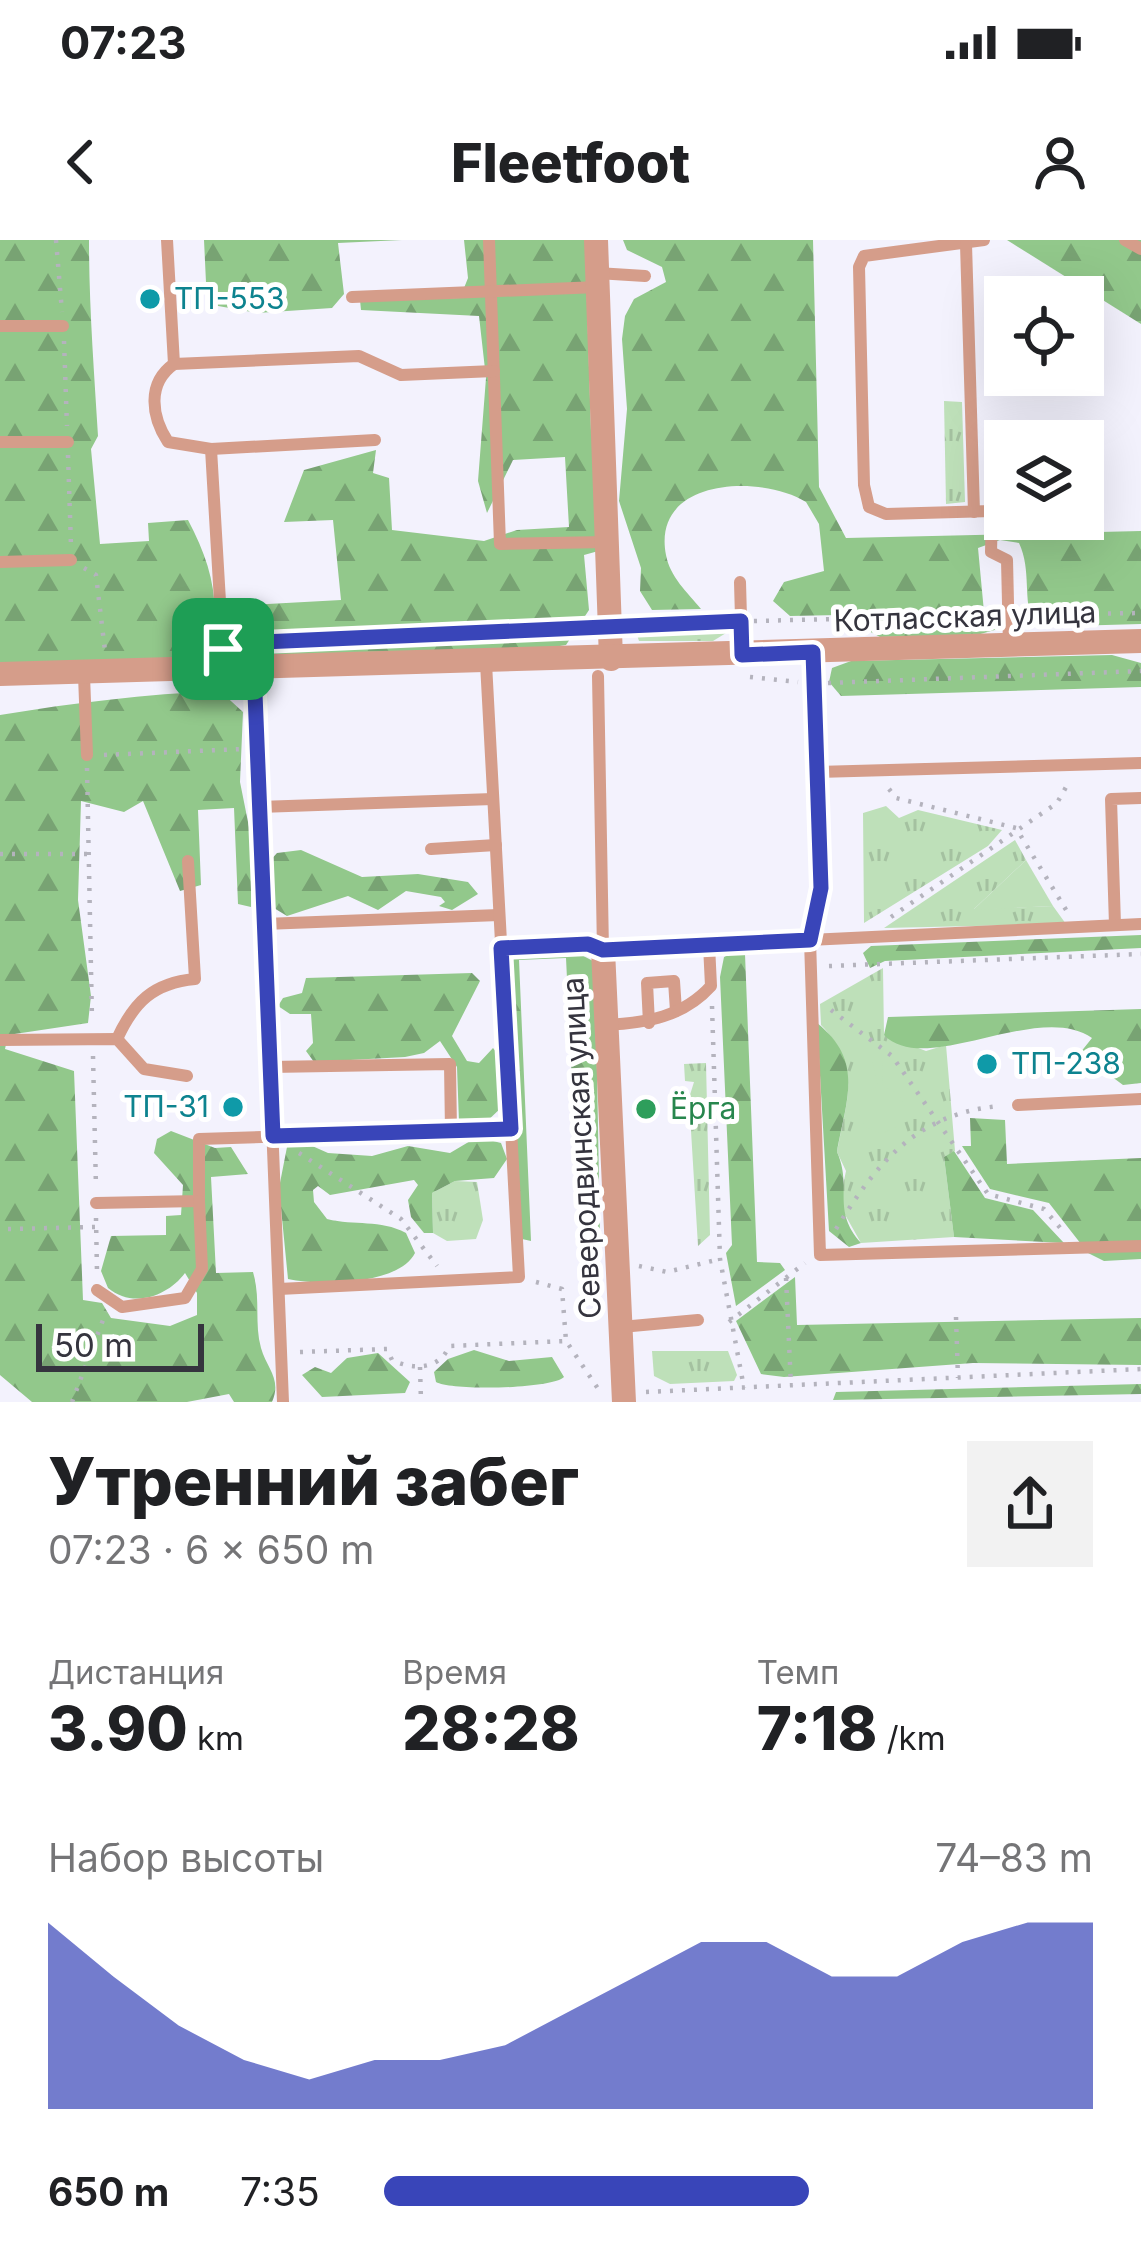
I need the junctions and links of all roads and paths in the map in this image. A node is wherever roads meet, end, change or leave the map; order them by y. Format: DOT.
graph roads {
  1 [pos="167,240"];
  2 [pos="489,240"];
  3 [pos="596,240"];
  4 [pos="984,240"];
  5 [pos="1125,240"];
  6 [pos="966,244"];
  7 [pos="1141,248"];
  8 [pos="645,276"];
  9 [pos="598,280"];
  10 [pos="491,291"];
  11 [pos="352,297"];
  12 [pos="0,326"];
  13 [pos="63,326"];
  14 [pos="174,364"];
  15 [pos="494,371"];
  16 [pos="375,440"];
  17 [pos="0,442"];
  18 [pos="68,442"];
  19 [pos="211,449"];
  20 [pos="974,512"];
  21 [pos="607,542"];
  22 [pos="71,560"];
  23 [pos="0,562"];
  24 [pos="740,582"];
  25 [pos="1141,613"];
  26 [pos="1008,615"];
  27 [pos="741,621"];
  28 [pos="610,624"];
  29 [pos="286,640"];
  30 [pos="1141,641"];
  31 [pos="1009,646"];
  32 [pos="105,651"];
  33 [pos="813,652"];
  34 [pos="742,655"];
  35 [pos="84,663"];
  36 [pos="486,663"];
  37 [pos="605,667"];
  38 [pos="254,669"];
  39 [pos="224,670"];
  40 [pos="0,674"];
  41 [pos="257,749"];
  42 [pos="87,755"];
  43 [pos="1141,764"];
  44 [pos="1079,765"];
  45 [pos="874,770"];
  46 [pos="817,772"];
  47 [pos="1141,798"];
  48 [pos="493,799"];
  49 [pos="260,807"];
  50 [pos="1016,828"];
  51 [pos="496,845"];
  52 [pos="431,848"];
  53 [pos="0,854"];
  54 [pos="90,854"];
  55 [pos="188,861"];
  56 [pos="500,915"];
  57 [pos="264,924"];
  58 [pos="1141,924"];
  59 [pos="1115,925"];
  60 [pos="1077,927"];
  61 [pos="861,938"];
  62 [pos="810,940"];
  63 [pos="709,945"];
  64 [pos="501,948"];
  65 [pos="603,950"];
  66 [pos="1141,954"];
  67 [pos="811,967"];
  68 [pos="711,986"];
  69 [pos="812,996"];
  70 [pos="676,1011"];
  71 [pos="649,1023"];
  72 [pos="607,1025"];
  73 [pos="117,1039"];
  74 [pos="0,1040"];
  75 [pos="93,1040"];
  76 [pos="270,1067"];
  77 [pos="187,1076"];
  78 [pos="1141,1100"];
  79 [pos="1018,1105"];
  80 [pos="716,1116"];
  81 [pos="698,1117"];
  82 [pos="939,1117"];
  83 [pos="511,1129"];
  84 [pos="451,1130"];
  85 [pos="273,1136"];
  86 [pos="199,1201"];
  87 [pos="96,1203"];
  88 [pos="96,1227"];
  89 [pos="8,1229"];
  90 [pos="1141,1246"];
  91 [pos="1077,1248"];
  92 [pos="820,1255"];
  93 [pos="720,1259"];
  94 [pos="634,1263"];
  95 [pos="786,1275"];
  96 [pos="519,1277"];
  97 [pos="446,1281"];
  98 [pos="279,1289"];
  99 [pos="97,1290"];
  100 [pos="112,1300"];
  101 [pos="956,1317"];
  102 [pos="698,1320"];
  103 [pos="729,1322"];
  104 [pos="621,1327"];
  105 [pos="566,1341"];
  106 [pos="282,1353"];
  107 [pos="420,1367"];
  108 [pos="1141,1369"];
  109 [pos="958,1378"];
  110 [pos="791,1386"];
  111 [pos="744,1388"];
  112 [pos="611,1398"];
  113 [pos="421,1401"];
  114 [pos="71,1402"];
  115 [pos="284,1402"];
  1 -- 14 [label="lane"];
  2 -- 10 [label="lane"];
  3 -- 9 [label="street, Северодвинская улица"];
  4 -- 6 [label="lane"];
  5 -- 7 [label="lane"];
  6 -- 20 [label="lane"];
  6 -- 20 [label="lane"];
  8 -- 9 [label="lane"];
  9 -- 10 [label="lane"];
  9 -- 21 [label="street, Северодвинская улица"];
  10 -- 11 [label="lane"];
  10 -- 15 [label="lane"];
  12 -- 13 [label="lane"];
  14 -- 15 [label="lane"];
  14 -- 19 [label="lane"];
  15 -- 21 [label="lane"];
  16 -- 19 [label="lane"];
  17 -- 18 [label="lane"];
  19 -- 39 [label="lane"];
  20 -- 26 [label="lane"];
  21 -- 28 [label="street, Северодвинская улица"];
  22 -- 23 [label="lane"];
  24 -- 27 [label="lane"];
  25 -- 26 [label="path"];
  26 -- 27 [label="path"];
  26 -- 31 [label="lane"];
  27 -- 28 [label="path"];
  27 -- 34 [label="lane"];
  28 -- 29 [label="path"];
  28 -- 37 [label="street, Северодвинская улица"];
  30 -- 31 [label="street, Котласская улица"];
  31 -- 33 [label="street, Котласская улица"];
  32 -- 35 [label="path"];
  33 -- 34 [label="street, Котласская улица"];
  33 -- 46 [label="lane"];
  34 -- 37 [label="street, Котласская улица"];
  35 -- 39 [label="street, Котласская улица"];
  35 -- 40 [label="street, Котласская улица"];
  35 -- 42 [label="lane"];
  36 -- 37 [label="street, Котласская улица"];
  36 -- 38 [label="street, Котласская улица"];
  36 -- 48 [label="lane"];
  37 -- 65 [label="lane, Северодвинская улица"];
  38 -- 39 [label="street, Котласская улица"];
  38 -- 41 [label="lane"];
  41 -- 42 [label="path"];
  41 -- 49 [label="lane"];
  42 -- 54 [label="path"];
  43 -- 44 [label="lane"];
  44 -- 45 [label="lane"];
  44 -- 50 [label="path"];
  45 -- 46 [label="lane"];
  45 -- 50 [label="path"];
  46 -- 62 [label="lane"];
  47 -- 59 [label="lane"];
  48 -- 49 [label="lane"];
  48 -- 51 [label="lane"];
  49 -- 57 [label="lane"];
  50 -- 60 [label="path"];
  50 -- 61 [label="path"];
  51 -- 52 [label="lane"];
  51 -- 56 [label="lane"];
  53 -- 54 [label="path"];
  54 -- 75 [label="path"];
  55 -- 73 [label="lane"];
  56 -- 57 [label="lane"];
  56 -- 64 [label="lane"];
  57 -- 76 [label="lane"];
  58 -- 59 [label="lane"];
  59 -- 60 [label="lane"];
  60 -- 61 [label="lane"];
  61 -- 62 [label="lane"];
  62 -- 63 [label="lane"];
  62 -- 67 [label="lane"];
  63 -- 65 [label="lane"];
  63 -- 68 [label="lane"];
  64 -- 65 [label="lane"];
  64 -- 83 [label="lane"];
  65 -- 72 [label="street, Северодвинская улица"];
  66 -- 67 [label="path"];
  67 -- 69 [label="lane"];
  68 -- 70 [label="lane"];
  68 -- 80 [label="path"];
  69 -- 82 [label="path"];
  69 -- 92 [label="lane"];
  70 -- 71 [label="lane"];
  70 -- 71 [label="lane"];
  71 -- 72 [label="lane"];
  72 -- 104 [label="street, Северодвинская улица"];
  73 -- 75 [label="lane"];
  73 -- 77 [label="lane"];
  74 -- 75 [label="lane"];
  75 -- 87 [label="path"];
  76 -- 84 [label="lane"];
  76 -- 85 [label="lane"];
  78 -- 79 [label="lane"];
  79 -- 82 [label="path"];
  80 -- 81 [label="path"];
  80 -- 93 [label="path"];
  82 -- 91 [label="path"];
  82 -- 92 [label="path"];
  83 -- 84 [label="lane"];
  83 -- 96 [label="lane"];
  84 -- 85 [label="lane"];
  85 -- 86 [label="lane"];
  85 -- 97 [label="path"];
  85 -- 98 [label="lane"];
  86 -- 87 [label="lane"];
  86 -- 100 [label="lane"];
  87 -- 88 [label="path"];
  88 -- 89 [label="path"];
  88 -- 99 [label="path"];
  90 -- 91 [label="lane"];
  91 -- 92 [label="lane"];
  92 -- 95 [label="path"];
  93 -- 94 [label="path"];
  93 -- 103 [label="path"];
  95 -- 103 [label="path"];
  95 -- 110 [label="path"];
  96 -- 97 [label="lane"];
  96 -- 105 [label="path"];
  97 -- 98 [label="lane"];
  98 -- 106 [label="lane"];
  99 -- 100 [label="lane"];
  100 -- 114 [label="path"];
  101 -- 109 [label="path"];
  102 -- 104 [label="lane"];
  103 -- 111 [label="path"];
  104 -- 112 [label="street, Северодвинская улица"];
  105 -- 107 [label="path"];
  105 -- 112 [label="path"];
  106 -- 107 [label="path"];
  106 -- 115 [label="lane"];
  107 -- 113 [label="path"];
  108 -- 109 [label="path"];
  109 -- 110 [label="path"];
  110 -- 111 [label="path"];
  111 -- 112 [label="path"];
}
